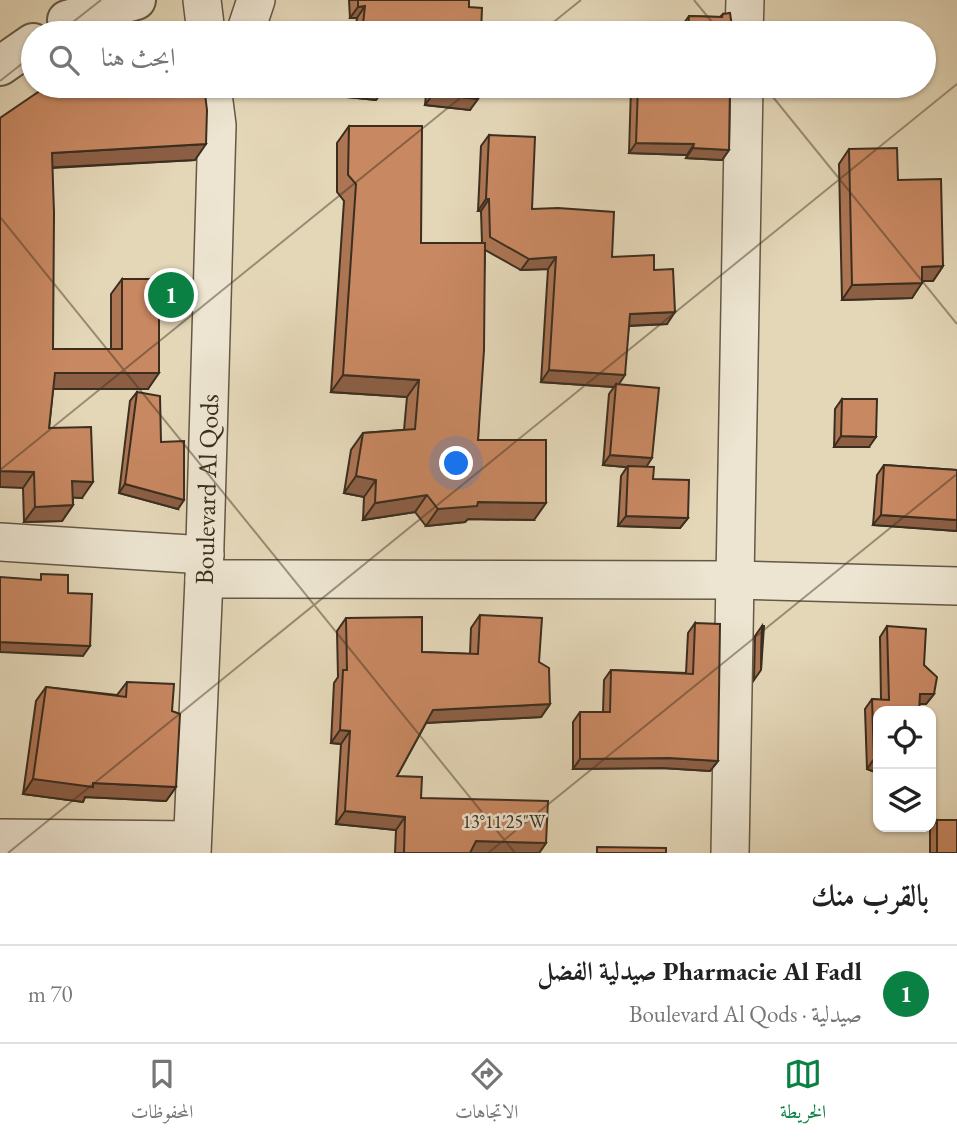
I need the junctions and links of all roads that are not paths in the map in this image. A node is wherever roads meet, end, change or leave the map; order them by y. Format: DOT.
graph roads {
  1 [pos="136,0"];
  2 [pos="202,0"];
  3 [pos="256,0"];
  4 [pos="745,0"];
  5 [pos="69,18"];
  6 [pos="205,21"];
  7 [pos="249,21"];
  8 [pos="744,21"];
  9 [pos="21,51"];
  10 [pos="0,65"];
  11 [pos="214,98"];
  12 [pos="225,98"];
  13 [pos="744,98"];
  14 [pos="217,125"];
  15 [pos="0,542"];
  16 [pos="204,567"];
  17 [pos="733,580"];
  18 [pos="957,586"];
  19 [pos="0,838"];
  20 [pos="192,846"];
  21 [pos="730,853"];
  1 -- 5 [label="street"];
  2 -- 6 [label="street"];
  3 -- 7 [label="street"];
  4 -- 8 [label="street"];
  9 -- 10 [label="street"];
  11 -- 14 [label="street"];
  12 -- 14 [label="street"];
  13 -- 17 [label="street"];
  14 -- 16 [label="street, Boulevard Al Qods"];
  15 -- 16 [label="street"];
  16 -- 17 [label="street"];
  16 -- 20 [label="street, Boulevard Al Qods"];
  17 -- 18 [label="street"];
  17 -- 21 [label="street"];
  19 -- 20 [label="street"];
}
